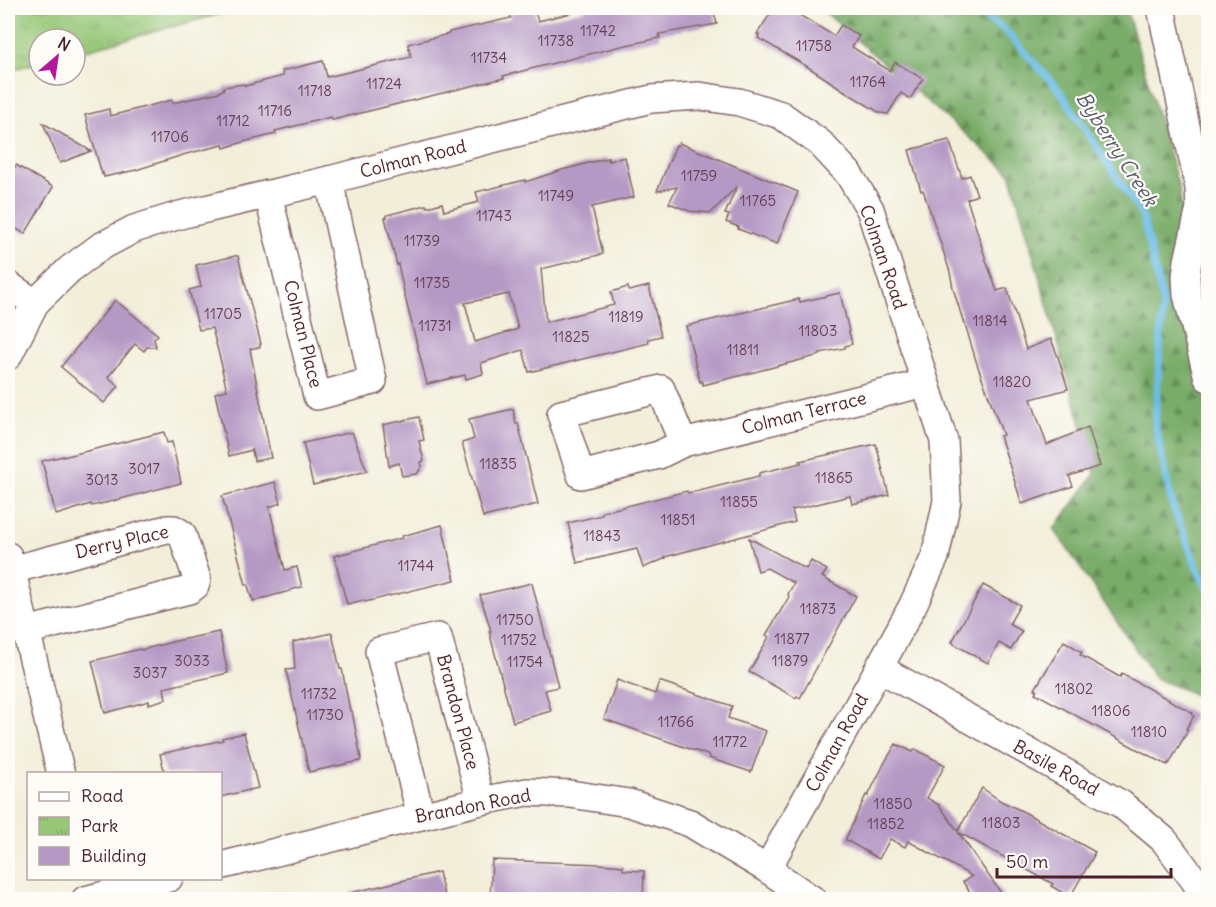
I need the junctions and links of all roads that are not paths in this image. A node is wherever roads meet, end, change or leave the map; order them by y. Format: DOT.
graph roads {
  1 [pos="1161,8"];
  2 [pos="329,180"];
  3 [pos="268,194"];
  4 [pos="8,285"];
  5 [pos="35,303"];
  6 [pos="8,353"];
  7 [pos="1209,378"];
  8 [pos="925,382"];
  9 [pos="683,443"];
  10 [pos="9,563"];
  11 [pos="26,631"];
  12 [pos="879,668"];
  13 [pos="61,772"];
  14 [pos="481,801"];
  15 [pos="421,816"];
  16 [pos="222,866"];
  17 [pos="767,869"];
  18 [pos="164,880"];
  19 [pos="89,894"];
  20 [pos="813,900"];
  21 [pos="1205,900"];
  1 -- 7 [label="street"];
  2 -- 3 [label="street, Colman Road"];
  2 -- 3 [label="street, Colman Place"];
  2 -- 8 [label="street, Colman Road"];
  3 -- 5 [label="street, Colman Road"];
  4 -- 5 [label="street"];
  5 -- 6 [label="street, Colman Road"];
  8 -- 9 [label="street, Colman Terrace"];
  8 -- 12 [label="street, Colman Road"];
  10 -- 11 [label="street"];
  10 -- 11 [label="street, Derry Place"];
  11 -- 13 [label="street"];
  12 -- 17 [label="street, Colman Road"];
  12 -- 21 [label="street, Basile Road"];
  14 -- 15 [label="street, Brandon Road"];
  14 -- 15 [label="street, Brandon Place"];
  14 -- 17 [label="street, Brandon Road"];
  15 -- 16 [label="street, Brandon Road"];
  17 -- 20 [label="street, Brandon Road"];
  18 -- 19 [label="street"];
}
